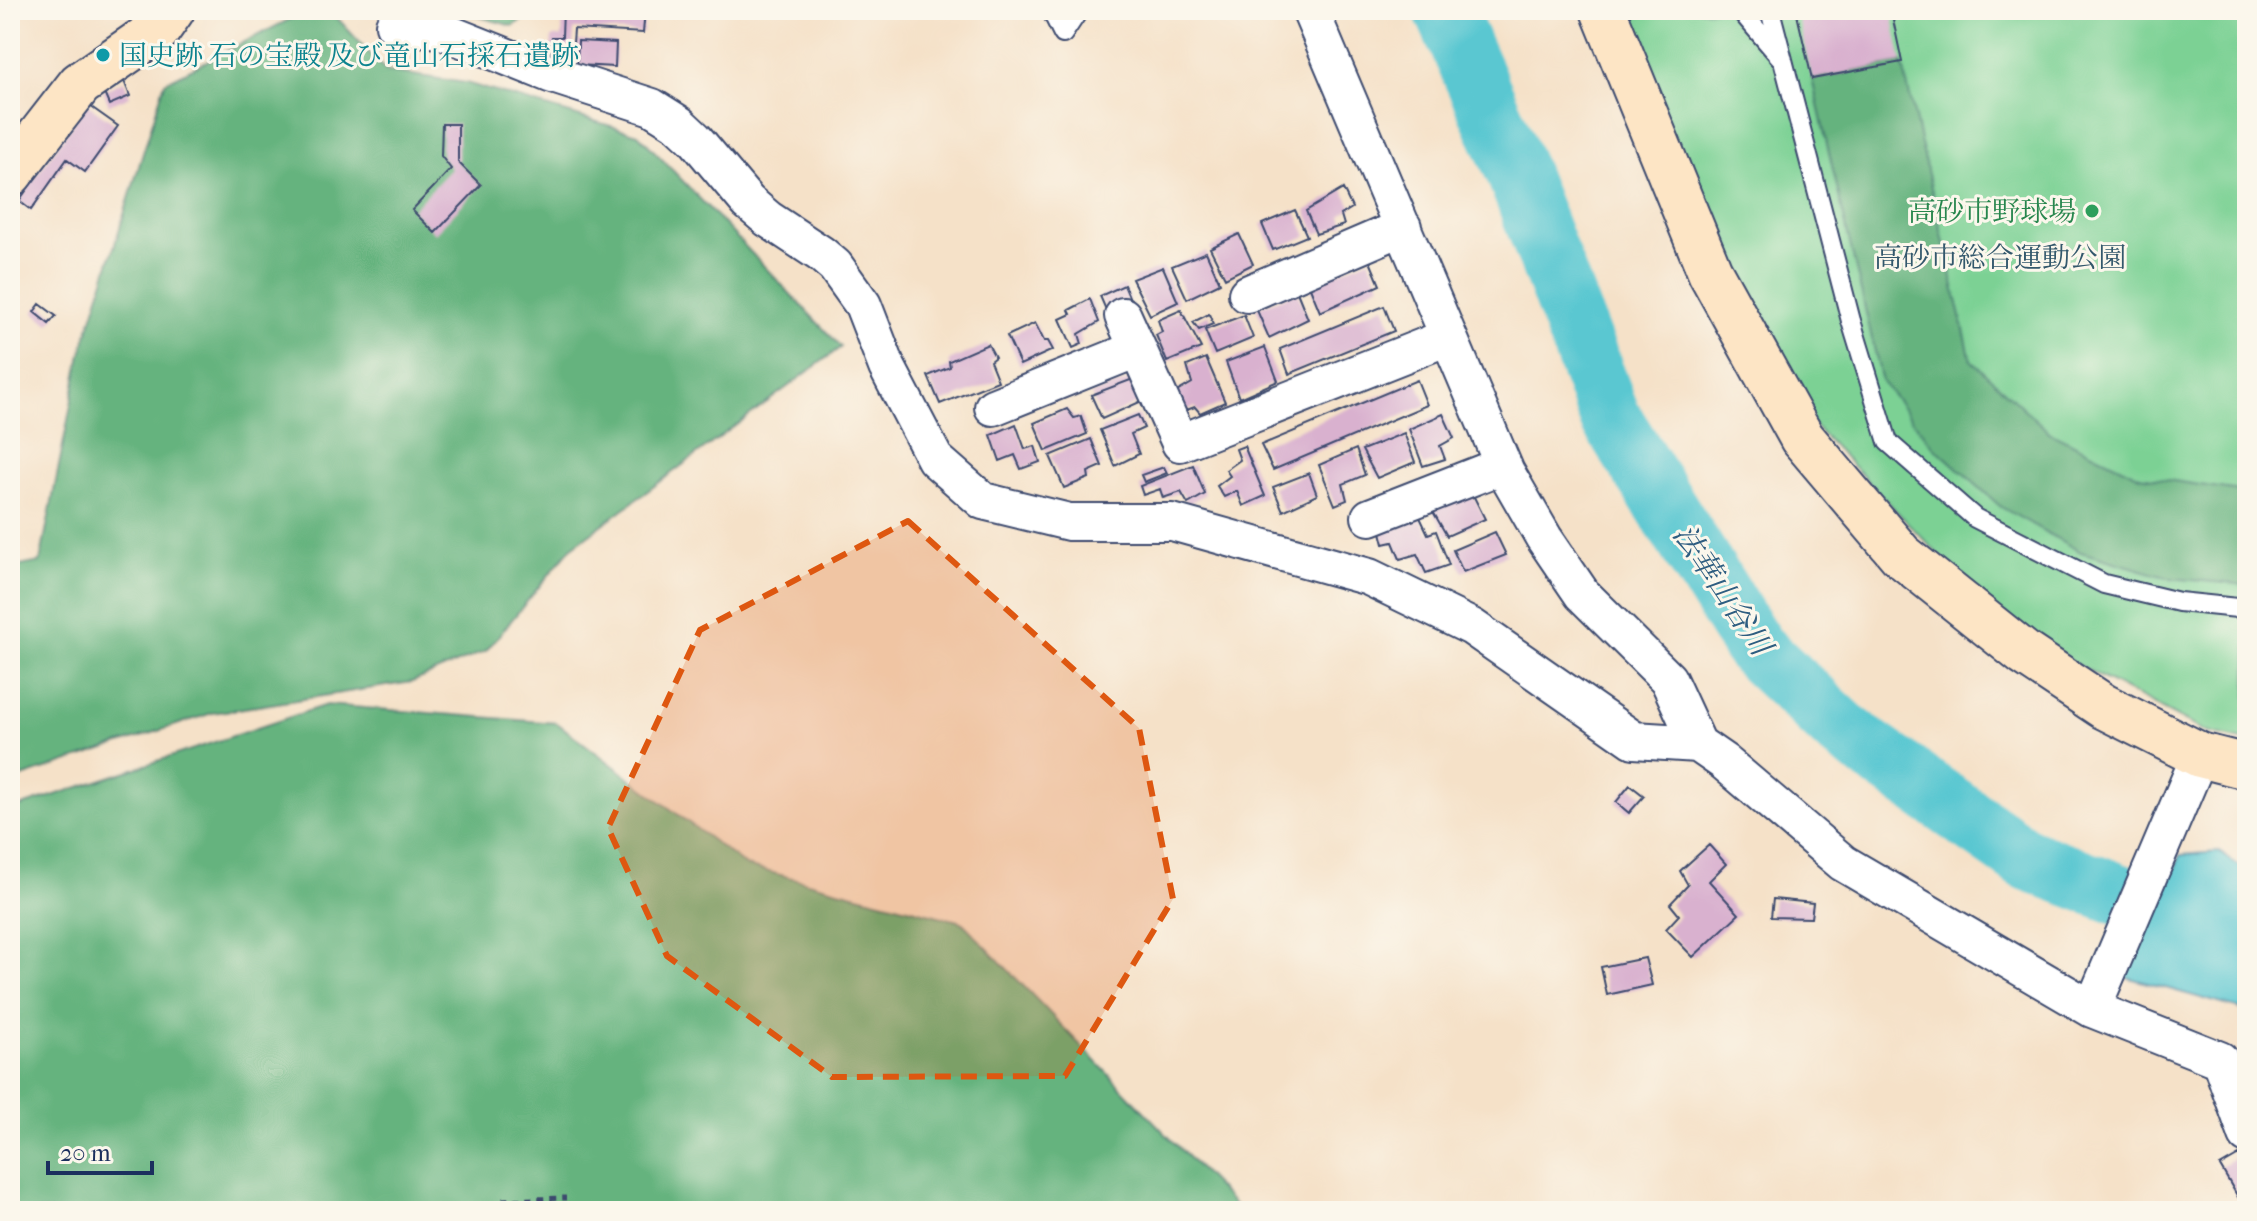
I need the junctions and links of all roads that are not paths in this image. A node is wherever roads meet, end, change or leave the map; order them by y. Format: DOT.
graph roads {
  1 [pos="199,10"];
  2 [pos="1051,10"];
  3 [pos="1079,10"];
  4 [pos="1310,10"];
  5 [pos="1603,10"];
  6 [pos="1740,10"];
  7 [pos="1770,10"];
  8 [pos="165,20"];
  9 [pos="394,25"];
  10 [pos="1783,61"];
  11 [pos="10,174"];
  12 [pos="1403,227"];
  13 [pos="1247,294"];
  14 [pos="1123,316"];
  15 [pos="1448,337"];
  16 [pos="1137,349"];
  17 [pos="993,407"];
  18 [pos="1503,465"];
  19 [pos="1370,517"];
  20 [pos="2247,609"];
  21 [pos="1698,744"];
  22 [pos="2200,755"];
  23 [pos="2247,767"];
  24 [pos="2092,1009"];
  25 [pos="2247,1135"];
  1 -- 8 [label="street"];
  2 -- 3 [label="lane"];
  4 -- 12 [label="street"];
  5 -- 22 [label="street"];
  6 -- 10 [label="lane"];
  7 -- 10 [label="lane"];
  8 -- 11 [label="street"];
  9 -- 21 [label="street"];
  10 -- 20 [label="lane"];
  12 -- 13 [label="street"];
  12 -- 15 [label="street"];
  14 -- 16 [label="street"];
  15 -- 16 [label="street"];
  15 -- 18 [label="street"];
  16 -- 17 [label="street"];
  18 -- 19 [label="street"];
  18 -- 21 [label="street"];
  21 -- 24 [label="street"];
  22 -- 23 [label="street"];
  22 -- 24 [label="street"];
  24 -- 25 [label="street"];
}
